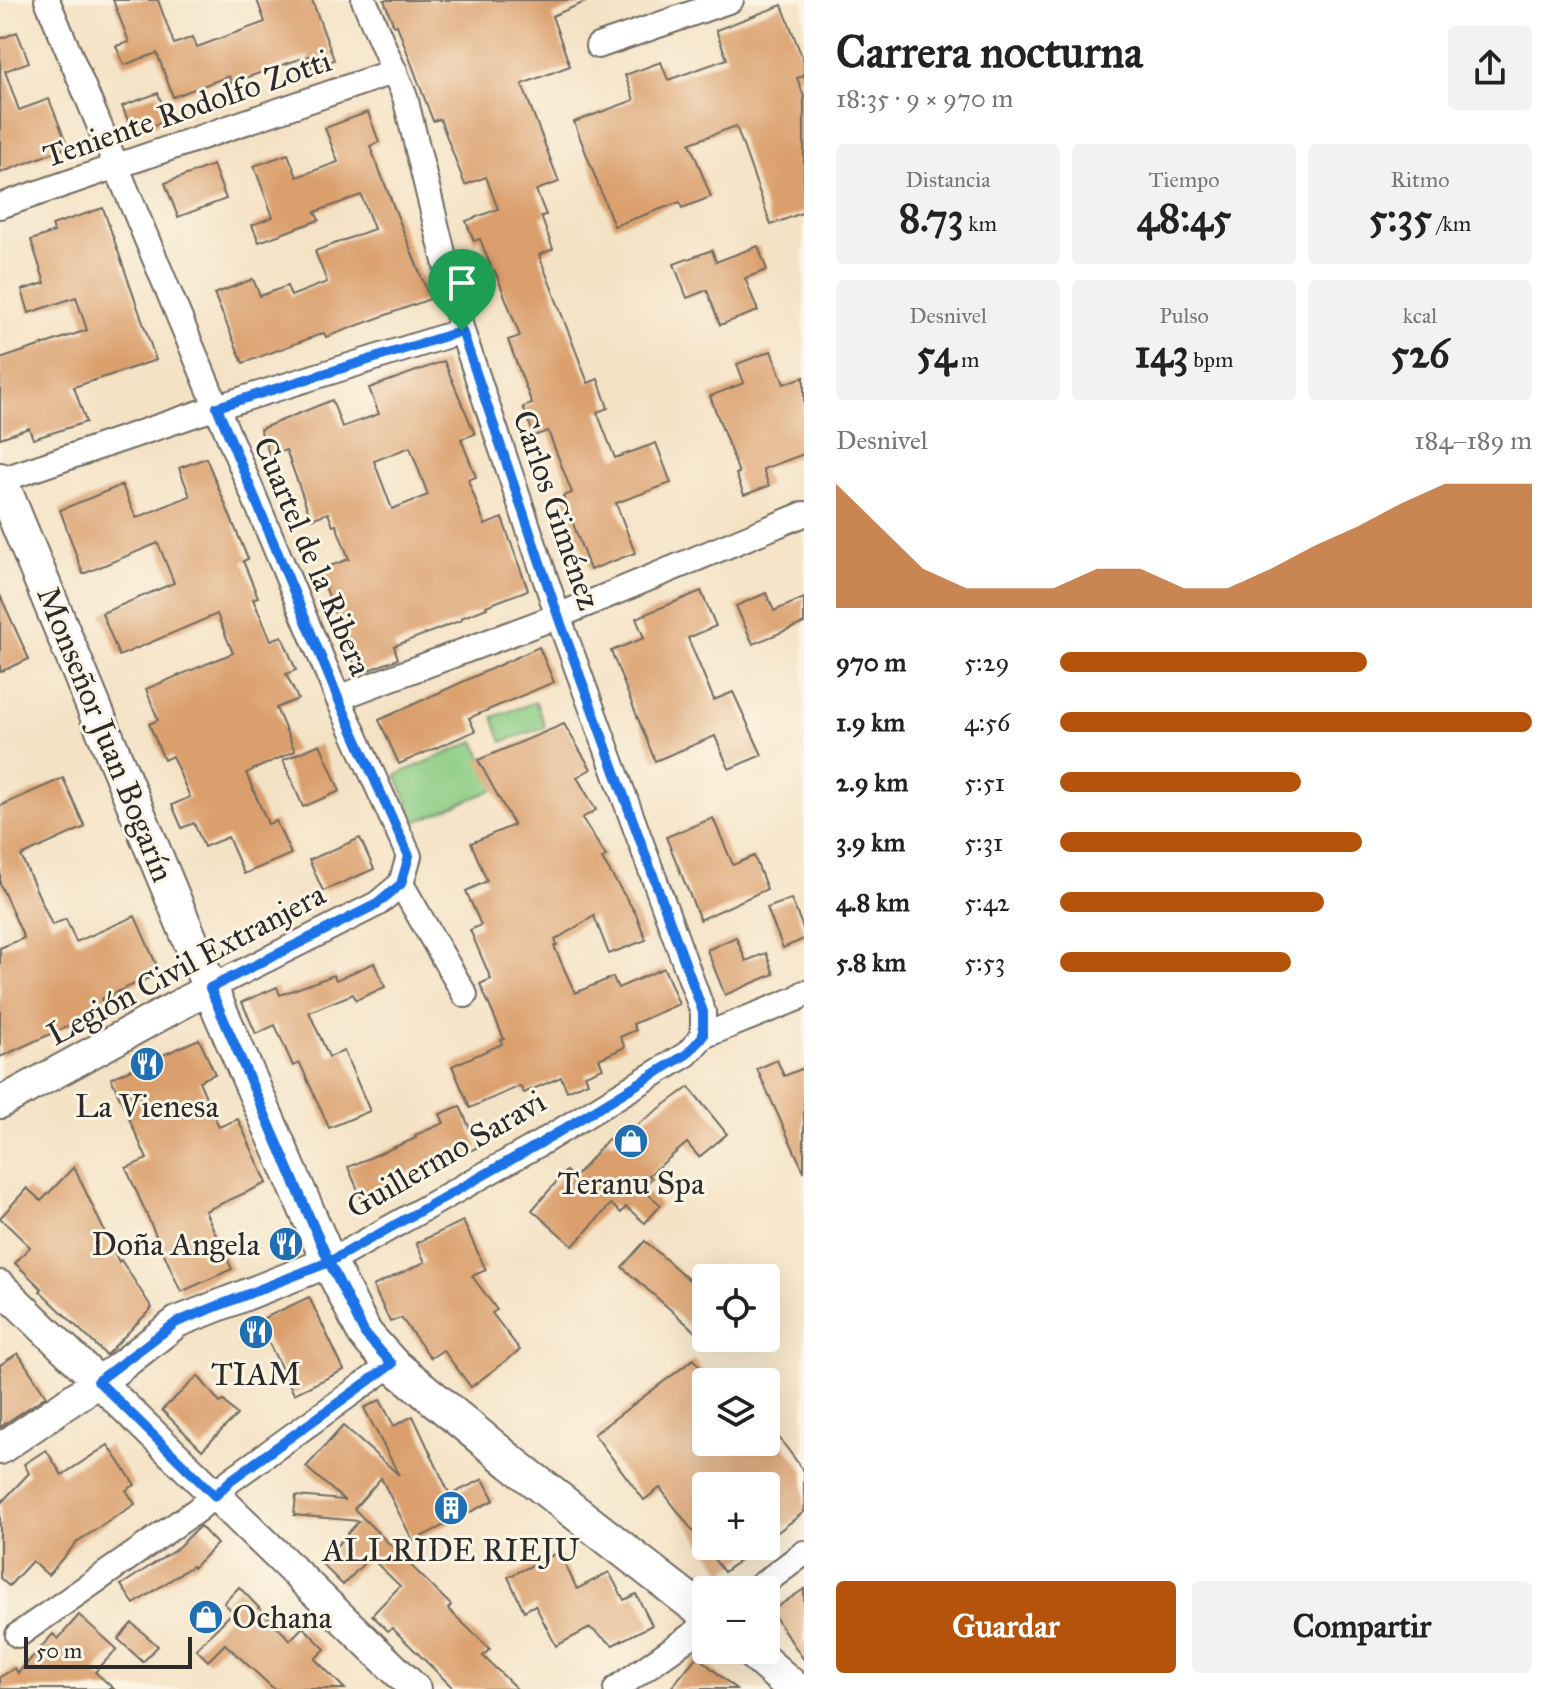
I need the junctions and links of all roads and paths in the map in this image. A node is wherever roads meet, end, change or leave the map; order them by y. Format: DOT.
graph roads {
  1 [pos="47,0"];
  2 [pos="364,0"];
  3 [pos="731,0"];
  4 [pos="598,46"];
  5 [pos="395,71"];
  6 [pos="116,166"];
  7 [pos="0,206"];
  8 [pos="462,331"];
  9 [pos="217,407"];
  10 [pos="0,480"];
  11 [pos="804,514"];
  12 [pos="558,616"];
  13 [pos="338,698"];
  14 [pos="401,884"];
  15 [pos="210,988"];
  16 [pos="465,995"];
  17 [pos="801,1004"];
  18 [pos="703,1036"];
  19 [pos="0,1103"];
  20 [pos="329,1262"];
  21 [pos="0,1286"];
  22 [pos="392,1364"];
  23 [pos="98,1381"];
  24 [pos="0,1449"];
  25 [pos="215,1496"];
  26 [pos="804,1553"];
  27 [pos="774,1576"];
  28 [pos="692,1603"];
  29 [pos="18,1635"];
  30 [pos="692,1635"];
  31 [pos="766,1664"];
  32 [pos="415,1689"];
  33 [pos="616,1689"];
  34 [pos="795,1689"];
  1 -- 6 [label="street, Cuartel de la Ribera"];
  2 -- 5 [label="street, Carlos Giménez"];
  3 -- 4 [label="street"];
  5 -- 6 [label="street, Teniente Rodolfo Zotti"];
  5 -- 8 [label="street, Carlos Giménez"];
  6 -- 7 [label="street, Teniente Rodolfo Zotti"];
  6 -- 9 [label="street, Cuartel de la Ribera"];
  8 -- 9 [label="street, Monseñor Juan Bogarín"];
  8 -- 12 [label="street, Carlos Giménez"];
  9 -- 10 [label="street, Monseñor Juan Bogarín"];
  9 -- 13 [label="street, Cuartel de la Ribera"];
  10 -- 15 [label="main road, Monseñor Juan Bogarín"];
  11 -- 12 [label="street"];
  12 -- 13 [label="street"];
  12 -- 18 [label="street, Carlos Giménez"];
  13 -- 14 [label="street, Cuartel de la Ribera"];
  14 -- 15 [label="street, Legión Civil Extranjera"];
  14 -- 16 [label="street"];
  15 -- 19 [label="street, Legión Civil Extranjera"];
  15 -- 20 [label="main road, Monseñor Juan Bogarín"];
  17 -- 18 [label="street, Guillermo Saravi"];
  18 -- 20 [label="street, Guillermo Saravi"];
  20 -- 22 [label="main road, Monseñor Juan Bogarín"];
  20 -- 23 [label="street, Guillermo Saravi"];
  21 -- 23 [label="street"];
  22 -- 25 [label="street"];
  22 -- 28 [label="main road, Monseñor Juan Bogarín"];
  23 -- 24 [label="street, Guillermo Saravi"];
  23 -- 25 [label="street"];
  25 -- 29 [label="street"];
  25 -- 32 [label="street"];
  26 -- 27 [label="street"];
  30 -- 33 [label="street"];
  31 -- 34 [label="main road"];
}
